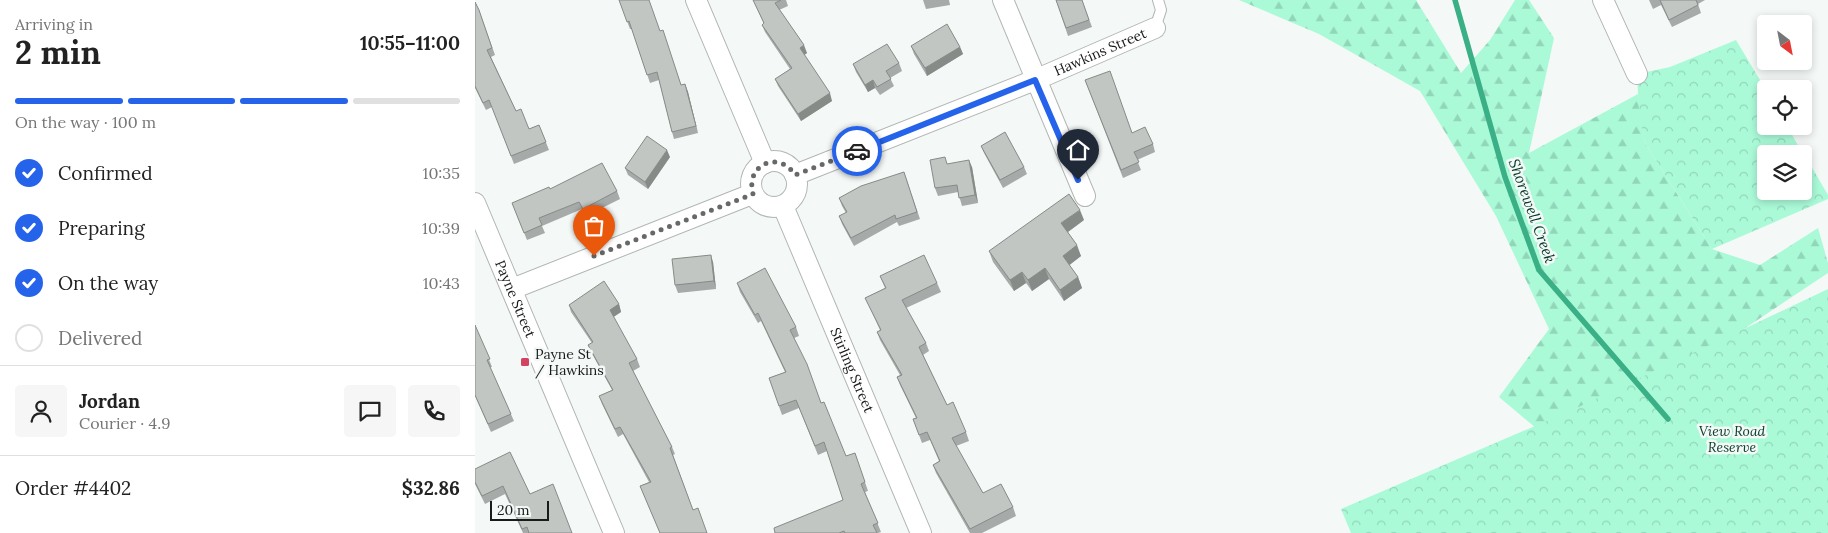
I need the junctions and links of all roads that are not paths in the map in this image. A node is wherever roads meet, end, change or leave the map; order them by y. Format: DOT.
graph roads {
  1 [pos="696,0"];
  2 [pos="1003,0"];
  3 [pos="1157,0"];
  4 [pos="1603,0"];
  5 [pos="1155,28"];
  6 [pos="1637,74"];
  7 [pos="1035,80"];
  8 [pos="765,163"];
  9 [pos="795,175"];
  10 [pos="753,194"];
  11 [pos="1085,196"];
  12 [pos="475,202"];
  13 [pos="783,206"];
  14 [pos="512,289"];
  15 [pos="614,533"];
  16 [pos="921,533"];
  1 -- 8 [label="street"];
  2 -- 7 [label="street"];
  3 -- 5 [label="lane"];
  4 -- 6 [label="street"];
  5 -- 7 [label="street, Hawkins Street"];
  7 -- 9 [label="street, Hawkins Street"];
  7 -- 11 [label="street"];
  8 -- 9 [label="street"];
  8 -- 10 [label="street"];
  9 -- 13 [label="street"];
  10 -- 13 [label="street"];
  10 -- 14 [label="street"];
  12 -- 14 [label="street, Payne Street"];
  13 -- 16 [label="street, Stirling Street"];
  14 -- 15 [label="street, Payne Street"];
}
